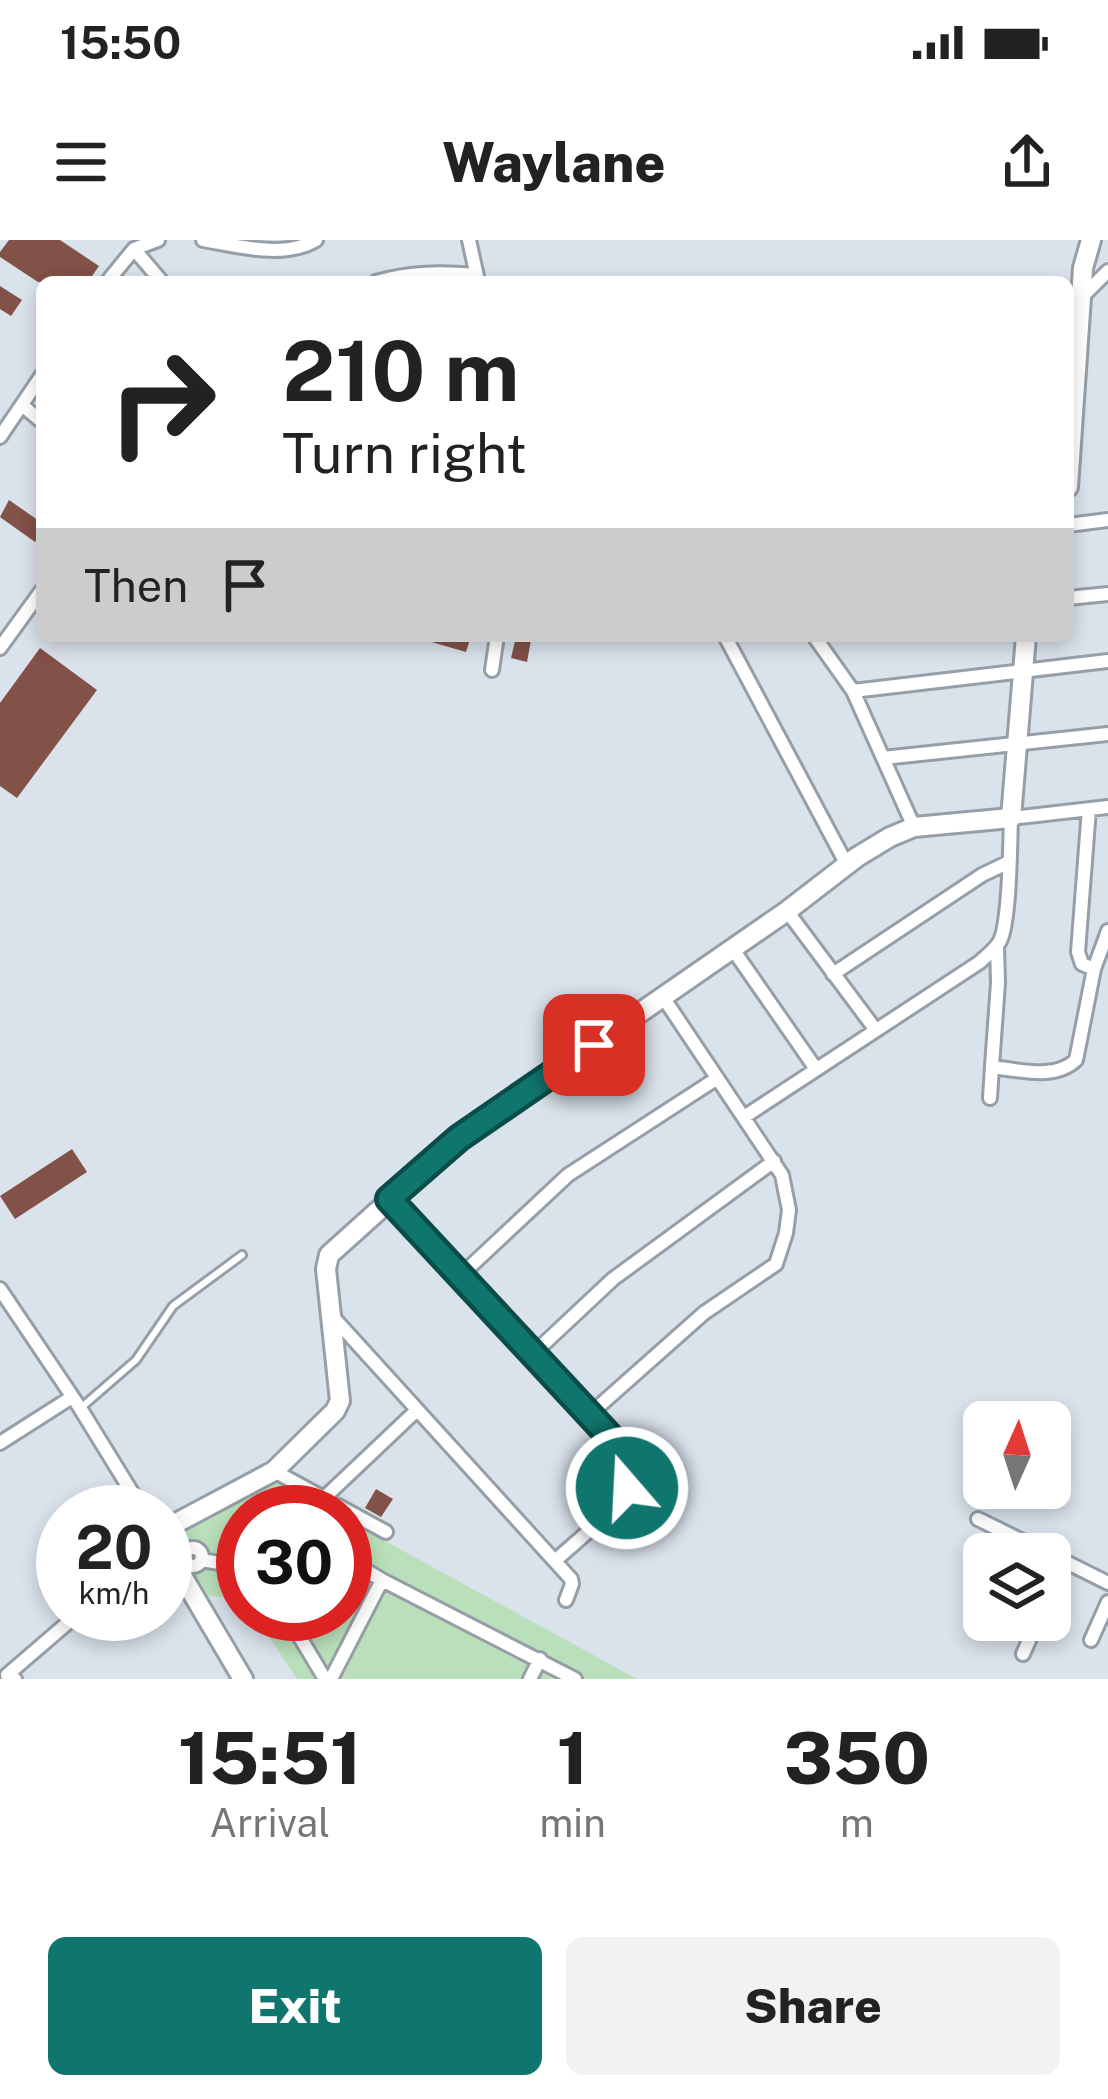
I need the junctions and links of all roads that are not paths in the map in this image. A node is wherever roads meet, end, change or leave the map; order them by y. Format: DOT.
graph roads {
  1 [pos="158,240"];
  2 [pos="203,240"];
  3 [pos="316,240"];
  4 [pos="469,240"];
  5 [pos="1090,240"];
  6 [pos="134,249"];
  7 [pos="1108,271"];
  8 [pos="112,276"];
  9 [pos="157,276"];
  10 [pos="405,276"];
  11 [pos="455,276"];
  12 [pos="476,276"];
  13 [pos="1082,298"];
  14 [pos="36,385"];
  15 [pos="22,405"];
  16 [pos="1074,406"];
  17 [pos="36,417"];
  18 [pos="0,436"];
  19 [pos="1108,520"];
  20 [pos="1074,524"];
  21 [pos="1108,594"];
  22 [pos="1074,597"];
  23 [pos="36,598"];
  24 [pos="495,642"];
  25 [pos="728,642"];
  26 [pos="818,642"];
  27 [pos="1025,642"];
  28 [pos="0,648"];
  29 [pos="1108,662"];
  30 [pos="492,670"];
  31 [pos="1023,670"];
  32 [pos="853,691"];
  33 [pos="1108,734"];
  34 [pos="1018,742"];
  35 [pos="883,758"];
  36 [pos="1108,807"];
  37 [pos="1088,809"];
  38 [pos="1010,818"];
  39 [pos="914,827"];
  40 [pos="1009,862"];
  41 [pos="848,865"];
  42 [pos="787,911"];
  43 [pos="1108,932"];
  44 [pos="997,946"];
  45 [pos="732,947"];
  46 [pos="1094,969"];
  47 [pos="833,974"];
  48 [pos="663,997"];
  49 [pos="875,1029"];
  50 [pos="992,1066"];
  51 [pos="816,1069"];
  52 [pos="716,1079"];
  53 [pos="990,1098"];
  54 [pos="744,1118"];
  55 [pos="773,1161"];
  56 [pos="389,1199"];
  57 [pos="242,1255"];
  58 [pos="459,1277"];
  59 [pos="0,1289"];
  60 [pos="331,1314"];
  61 [pos="532,1354"];
  62 [pos="76,1403"];
  63 [pos="417,1410"];
  64 [pos="590,1415"];
  65 [pos="0,1443"];
  66 [pos="274,1471"];
  67 [pos="127,1485"];
  68 [pos="298,1485"];
  69 [pos="338,1485"];
  70 [pos="192,1515"];
  71 [pos="979,1519"];
  72 [pos="372,1525"];
  73 [pos="386,1532"];
  74 [pos="1007,1533"];
  75 [pos="555,1561"];
  76 [pos="1071,1565"];
  77 [pos="372,1574"];
  78 [pos="382,1580"];
  79 [pos="1108,1583"];
  80 [pos="192,1587"];
  81 [pos="566,1600"];
  82 [pos="1108,1601"];
  83 [pos="1091,1640"];
  84 [pos="47,1641"];
  85 [pos="303,1641"];
  86 [pos="1029,1641"];
  87 [pos="1023,1654"];
  88 [pos="539,1659"];
  89 [pos="16,1679"];
  90 [pos="243,1679"];
  91 [pos="328,1679"];
  92 [pos="530,1679"];
  93 [pos="575,1679"];
  1 -- 6 [label="street"];
  2 -- 3 [label="street"];
  4 -- 12 [label="street"];
  5 -- 13 [label="street"];
  6 -- 8 [label="street"];
  6 -- 9 [label="street"];
  7 -- 13 [label="street"];
  10 -- 11 [label="street"];
  13 -- 16 [label="street"];
  14 -- 15 [label="street"];
  15 -- 17 [label="street"];
  15 -- 18 [label="street"];
  19 -- 20 [label="street"];
  21 -- 22 [label="street"];
  23 -- 28 [label="street"];
  24 -- 30 [label="street"];
  25 -- 41 [label="street"];
  26 -- 32 [label="street"];
  27 -- 31 [label="street"];
  29 -- 31 [label="street"];
  31 -- 32 [label="street"];
  31 -- 34 [label="street"];
  32 -- 35 [label="street"];
  33 -- 34 [label="street"];
  34 -- 35 [label="street"];
  34 -- 38 [label="street"];
  35 -- 39 [label="street"];
  36 -- 37 [label="street"];
  37 -- 38 [label="street"];
  37 -- 46 [label="street"];
  38 -- 39 [label="street"];
  38 -- 40 [label="street"];
  39 -- 41 [label="street"];
  40 -- 44 [label="street"];
  40 -- 47 [label="street"];
  41 -- 42 [label="street"];
  42 -- 45 [label="street"];
  42 -- 47 [label="street"];
  43 -- 46 [label="street"];
  44 -- 49 [label="street"];
  44 -- 50 [label="street"];
  45 -- 48 [label="street"];
  45 -- 51 [label="street"];
  46 -- 50 [label="street"];
  47 -- 49 [label="street"];
  48 -- 52 [label="street"];
  48 -- 56 [label="street"];
  49 -- 51 [label="street"];
  50 -- 53 [label="street"];
  51 -- 54 [label="street"];
  52 -- 54 [label="street"];
  52 -- 58 [label="street"];
  54 -- 55 [label="street"];
  55 -- 61 [label="street"];
  55 -- 64 [label="street"];
  56 -- 58 [label="street"];
  56 -- 60 [label="street"];
  57 -- 62 [label="lane"];
  58 -- 61 [label="street"];
  59 -- 62 [label="street"];
  60 -- 63 [label="street"];
  60 -- 66 [label="street"];
  61 -- 64 [label="street"];
  62 -- 65 [label="street"];
  62 -- 67 [label="street"];
  63 -- 69 [label="street"];
  63 -- 75 [label="street"];
  64 -- 75 [label="street"];
  66 -- 68 [label="street"];
  66 -- 70 [label="street"];
  71 -- 74 [label="street"];
  72 -- 73 [label="street"];
  75 -- 81 [label="street"];
  76 -- 79 [label="street"];
  77 -- 78 [label="street"];
  78 -- 88 [label="street"];
  78 -- 91 [label="street"];
  80 -- 90 [label="street"];
  82 -- 83 [label="street"];
  84 -- 89 [label="street"];
  85 -- 91 [label="street"];
  86 -- 87 [label="street"];
  88 -- 92 [label="street"];
  88 -- 93 [label="street"];
}
